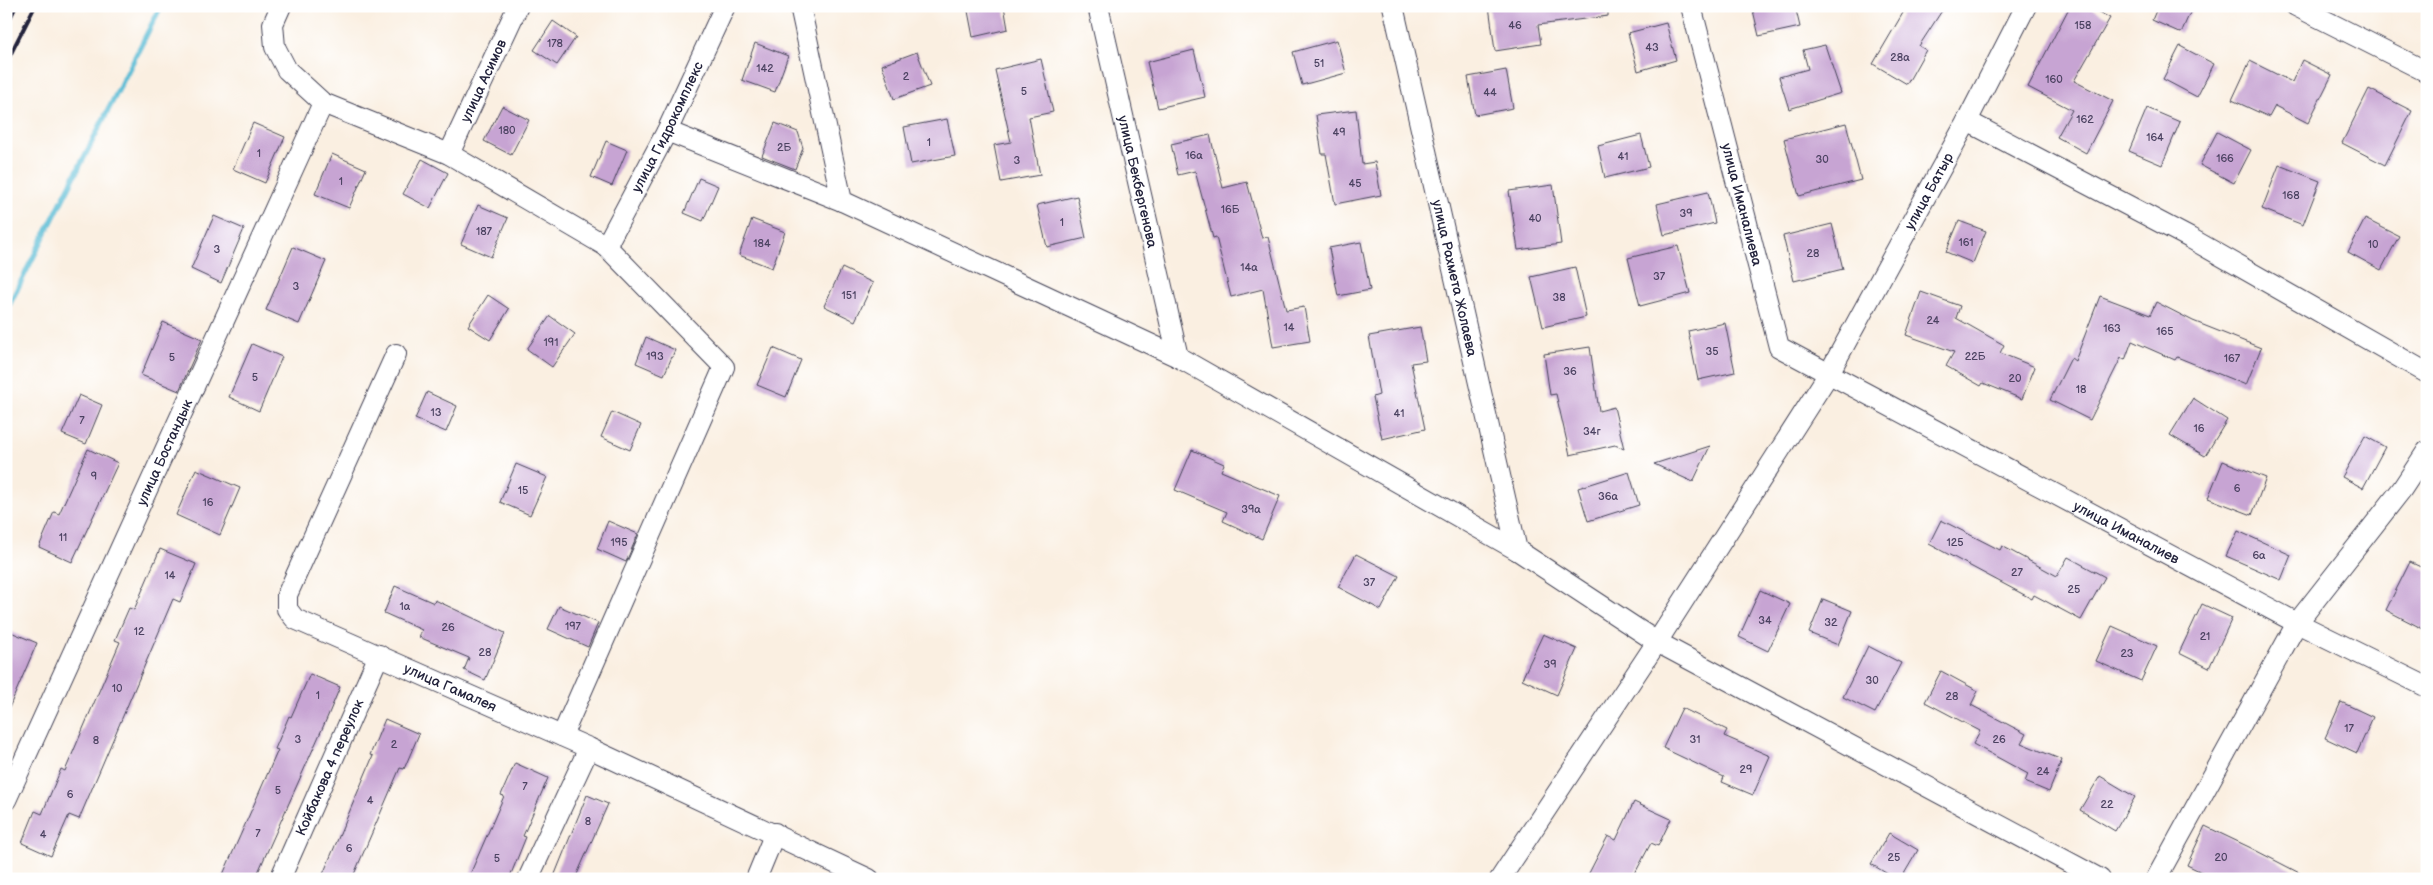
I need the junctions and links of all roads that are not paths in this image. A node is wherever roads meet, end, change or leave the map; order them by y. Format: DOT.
graph roads {
  1 [pos="281,6"];
  2 [pos="518,6"];
  3 [pos="725,6"];
  4 [pos="800,6"];
  5 [pos="1098,6"];
  6 [pos="1393,6"];
  7 [pos="1691,6"];
  8 [pos="2026,6"];
  9 [pos="2296,6"];
  10 [pos="2427,72"];
  11 [pos="322,103"];
  12 [pos="1967,121"];
  13 [pos="668,131"];
  14 [pos="448,154"];
  15 [pos="842,201"];
  16 [pos="606,246"];
  17 [pos="396,354"];
  18 [pos="1178,357"];
  19 [pos="2427,373"];
  20 [pos="1828,375"];
  21 [pos="2427,451"];
  22 [pos="1517,550"];
  23 [pos="2297,623"];
  24 [pos="1657,642"];
  25 [pos="379,655"];
  26 [pos="2427,687"];
  27 [pos="562,736"];
  28 [pos="589,748"];
  29 [pos="6,800"];
  30 [pos="775,833"];
  31 [pos="280,879"];
  32 [pos="528,879"];
  33 [pos="756,879"];
  34 [pos="869,879"];
  35 [pos="1500,879"];
  36 [pos="2100,879"];
  37 [pos="2156,879"];
  1 -- 11 [label="street"];
  2 -- 14 [label="street, улица Асимов"];
  3 -- 13 [label="street, улица Гидрокомплекс"];
  4 -- 15 [label="street"];
  5 -- 18 [label="street, улица Бекбергенова"];
  6 -- 22 [label="street, улица Рахмета Жолаева"];
  7 -- 20 [label="street, улица Иманалиева"];
  8 -- 12 [label="street, улица Батыр"];
  9 -- 10 [label="street"];
  11 -- 14 [label="street"];
  11 -- 29 [label="street, улица Бостандык"];
  12 -- 19 [label="street"];
  12 -- 20 [label="street, улица Батыр"];
  13 -- 15 [label="street"];
  13 -- 16 [label="street, улица Гидрокомплекс"];
  14 -- 16 [label="street"];
  15 -- 18 [label="street"];
  16 -- 27 [label="street"];
  17 -- 25 [label="street, улица Гамалея"];
  18 -- 22 [label="street"];
  20 -- 23 [label="street, улица Иманалиев"];
  20 -- 24 [label="street, улица Батыр"];
  21 -- 23 [label="street"];
  22 -- 24 [label="street"];
  23 -- 26 [label="street, улица Иманалиев"];
  23 -- 37 [label="street"];
  24 -- 35 [label="street, улица Батыр"];
  24 -- 36 [label="street"];
  25 -- 27 [label="street, улица Гамалея"];
  25 -- 31 [label="street, Койбакова 4 переулок"];
  27 -- 28 [label="street, улица Гамалея"];
  28 -- 30 [label="street, улица Гамалея"];
  28 -- 32 [label="street"];
  30 -- 33 [label="street"];
  30 -- 34 [label="street, улица Гамалея"];
}
